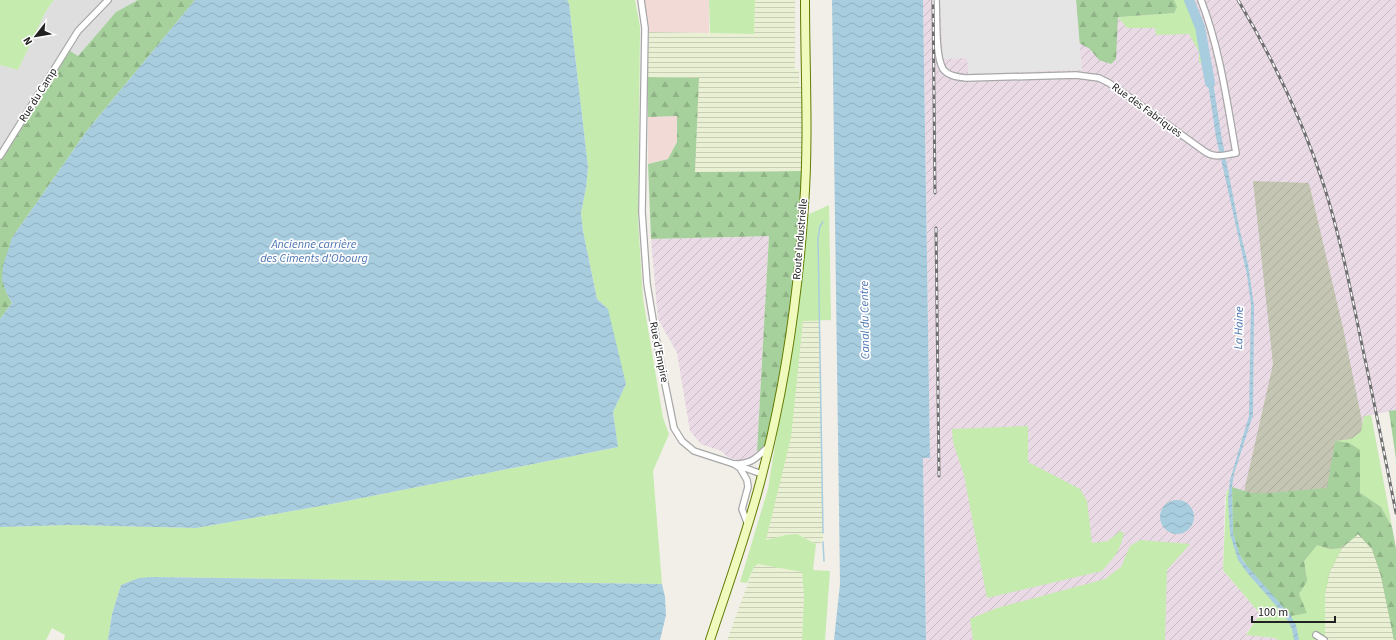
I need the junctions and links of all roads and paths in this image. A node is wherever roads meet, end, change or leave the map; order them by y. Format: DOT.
graph roads {
  1 [pos="108,0"];
  2 [pos="641,0"];
  3 [pos="805,0"];
  4 [pos="936,0"];
  5 [pos="1201,0"];
  6 [pos="0,156"];
  7 [pos="769,447"];
  8 [pos="734,464"];
  9 [pos="762,474"];
  10 [pos="748,526"];
  11 [pos="1317,637"];
  12 [pos="710,640"];
  13 [pos="1324,640"];
  1 -- 6 [label="street, Rue du Camp"];
  2 -- 8 [label="street, Rue d'Empire"];
  3 -- 7 [label="main road, Route Industrielle"];
  4 -- 5 [label="street, Rue des Fabriques"];
  7 -- 8 [label="street"];
  7 -- 9 [label="main road, Route Industrielle"];
  8 -- 9 [label="street, Rue d'Empire"];
  8 -- 10 [label="street"];
  9 -- 10 [label="main road"];
  10 -- 12 [label="main road"];
  11 -- 13 [label="street"];
}
